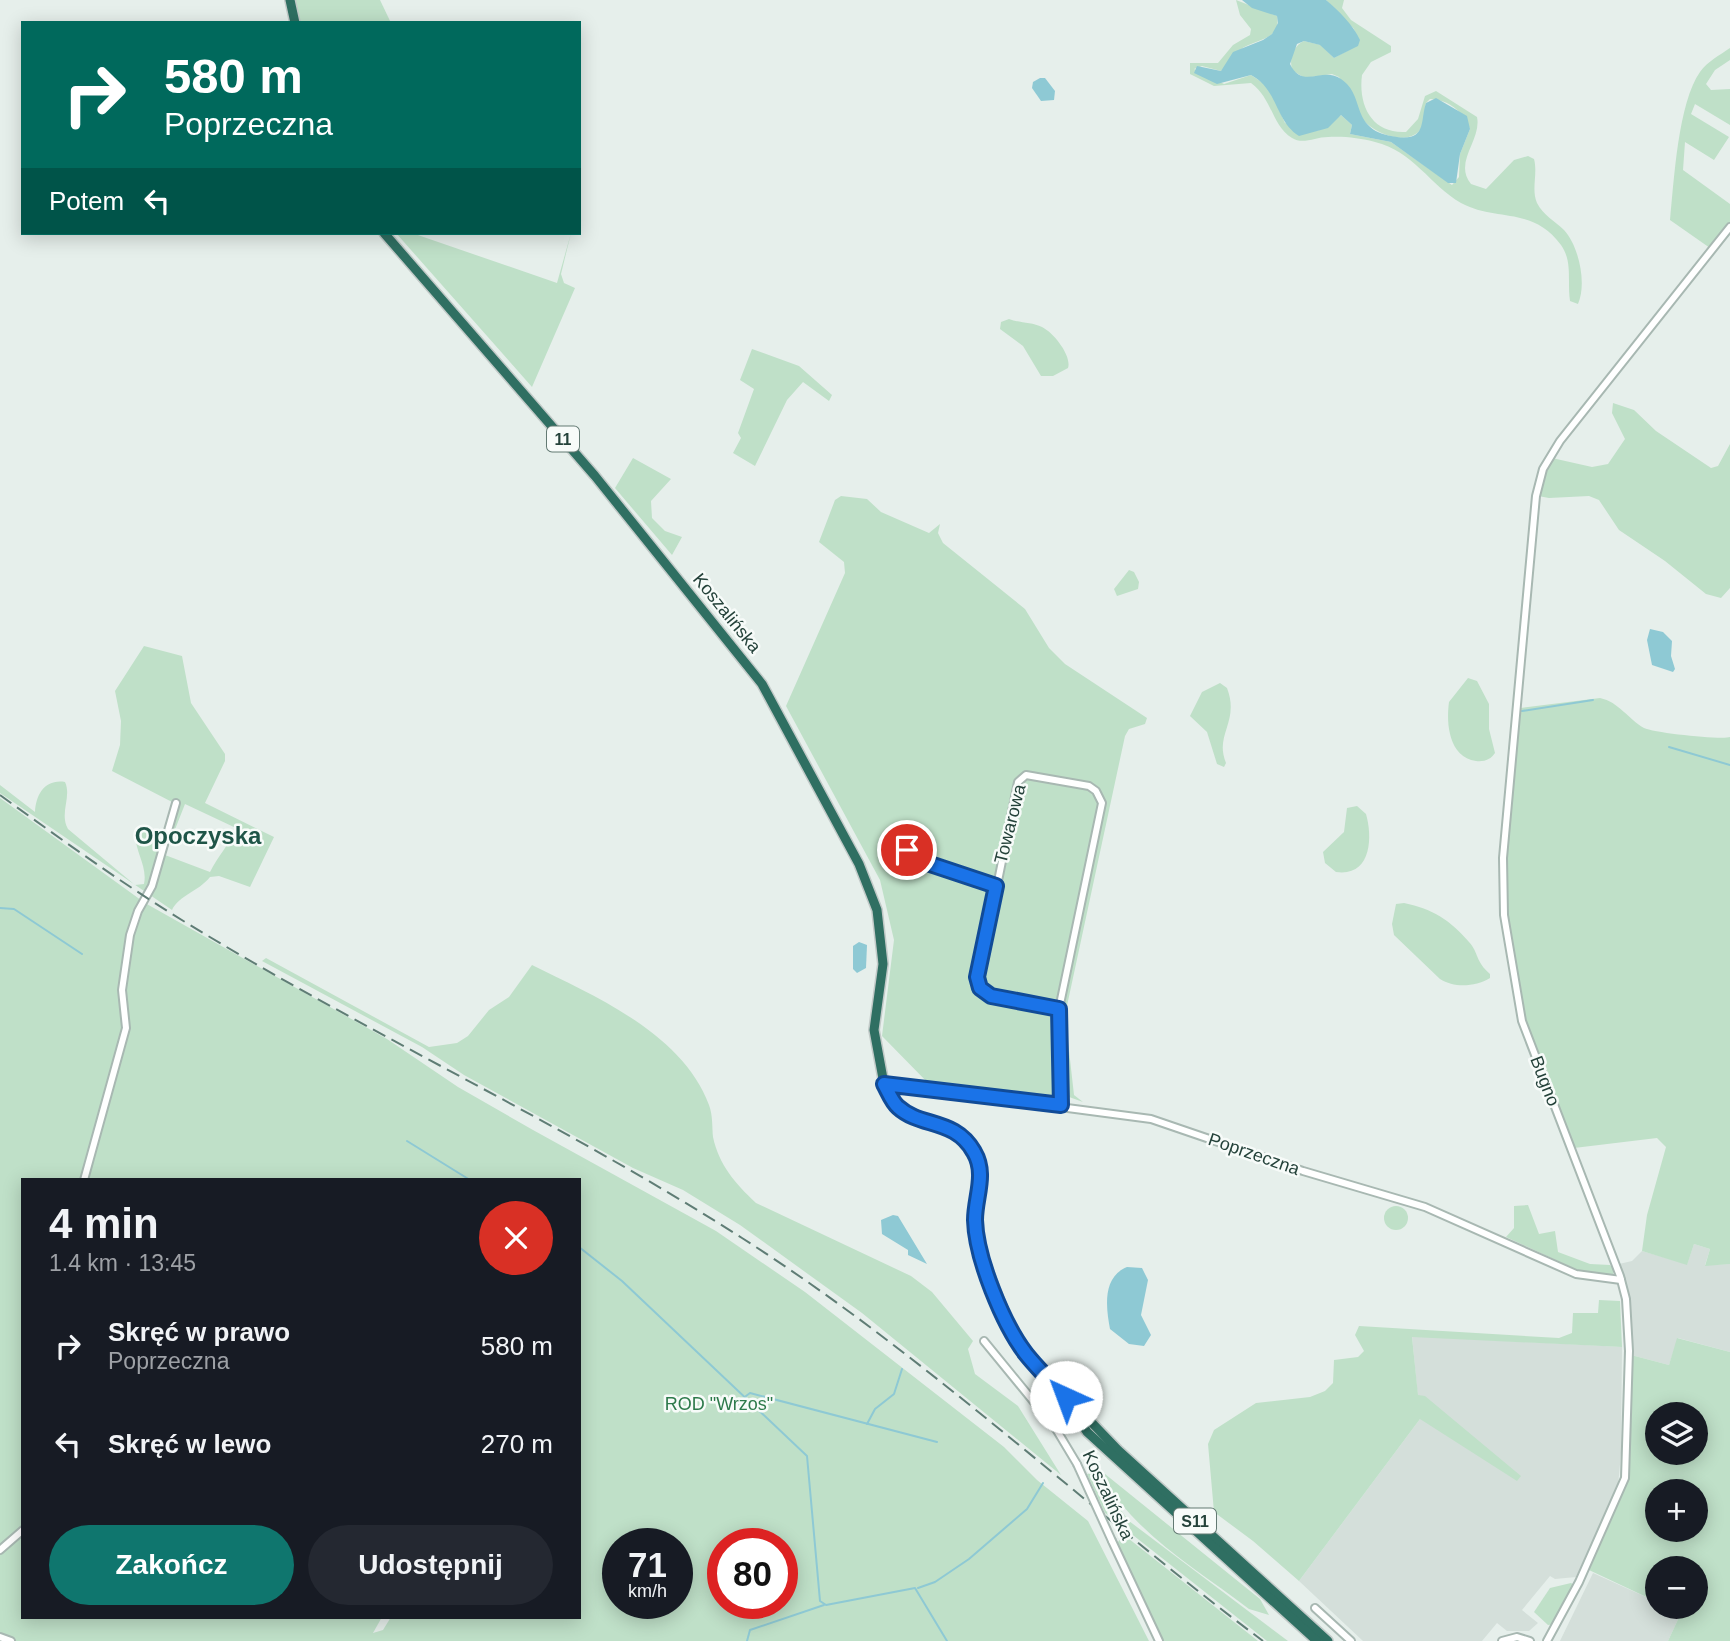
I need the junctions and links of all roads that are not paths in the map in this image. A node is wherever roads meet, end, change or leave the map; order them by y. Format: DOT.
graph roads {
  1 [pos="290,0"];
  2 [pos="295,21"];
  3 [pos="1730,227"];
  4 [pos="386,235"];
  5 [pos="176,803"];
  6 [pos="910,844"];
  7 [pos="996,886"];
  8 [pos="1059,1009"];
  9 [pos="884,1084"];
  10 [pos="1061,1105"];
  11 [pos="85,1178"];
  12 [pos="1621,1280"];
  13 [pos="984,1341"];
  14 [pos="1066,1397"];
  15 [pos="1087,1432"];
  16 [pos="21,1532"];
  17 [pos="0,1550"];
  18 [pos="1315,1608"];
  19 [pos="0,1637"];
  20 [pos="11,1641"];
  21 [pos="1159,1641"];
  22 [pos="1317,1641"];
  23 [pos="1328,1641"];
  24 [pos="1351,1641"];
  25 [pos="1502,1641"];
  26 [pos="1530,1641"];
  27 [pos="1547,1641"];
  1 -- 2 [label="highway"];
  3 -- 12 [label="street, Bugno"];
  4 -- 9 [label="highway, Koszalińska / 11"];
  5 -- 11 [label="street"];
  6 -- 7 [label="street, Towarowa"];
  7 -- 8 [label="street, Towarowa"];
  7 -- 8 [label="street, Towarowa"];
  8 -- 10 [label="street"];
  9 -- 10 [label="street, Poprzeczna"];
  9 -- 14 [label="highway, 11"];
  10 -- 12 [label="street, Poprzeczna"];
  12 -- 27 [label="street, Bugno"];
  13 -- 21 [label="street, Koszalińska, bridge"];
  14 -- 15 [label="highway, 11"];
  14 -- 23 [label="highway, S11"];
  15 -- 22 [label="highway, S11"];
  16 -- 17 [label="street"];
  18 -- 24 [label="street"];
  19 -- 20 [label="street"];
  25 -- 26 [label="street"];
}
